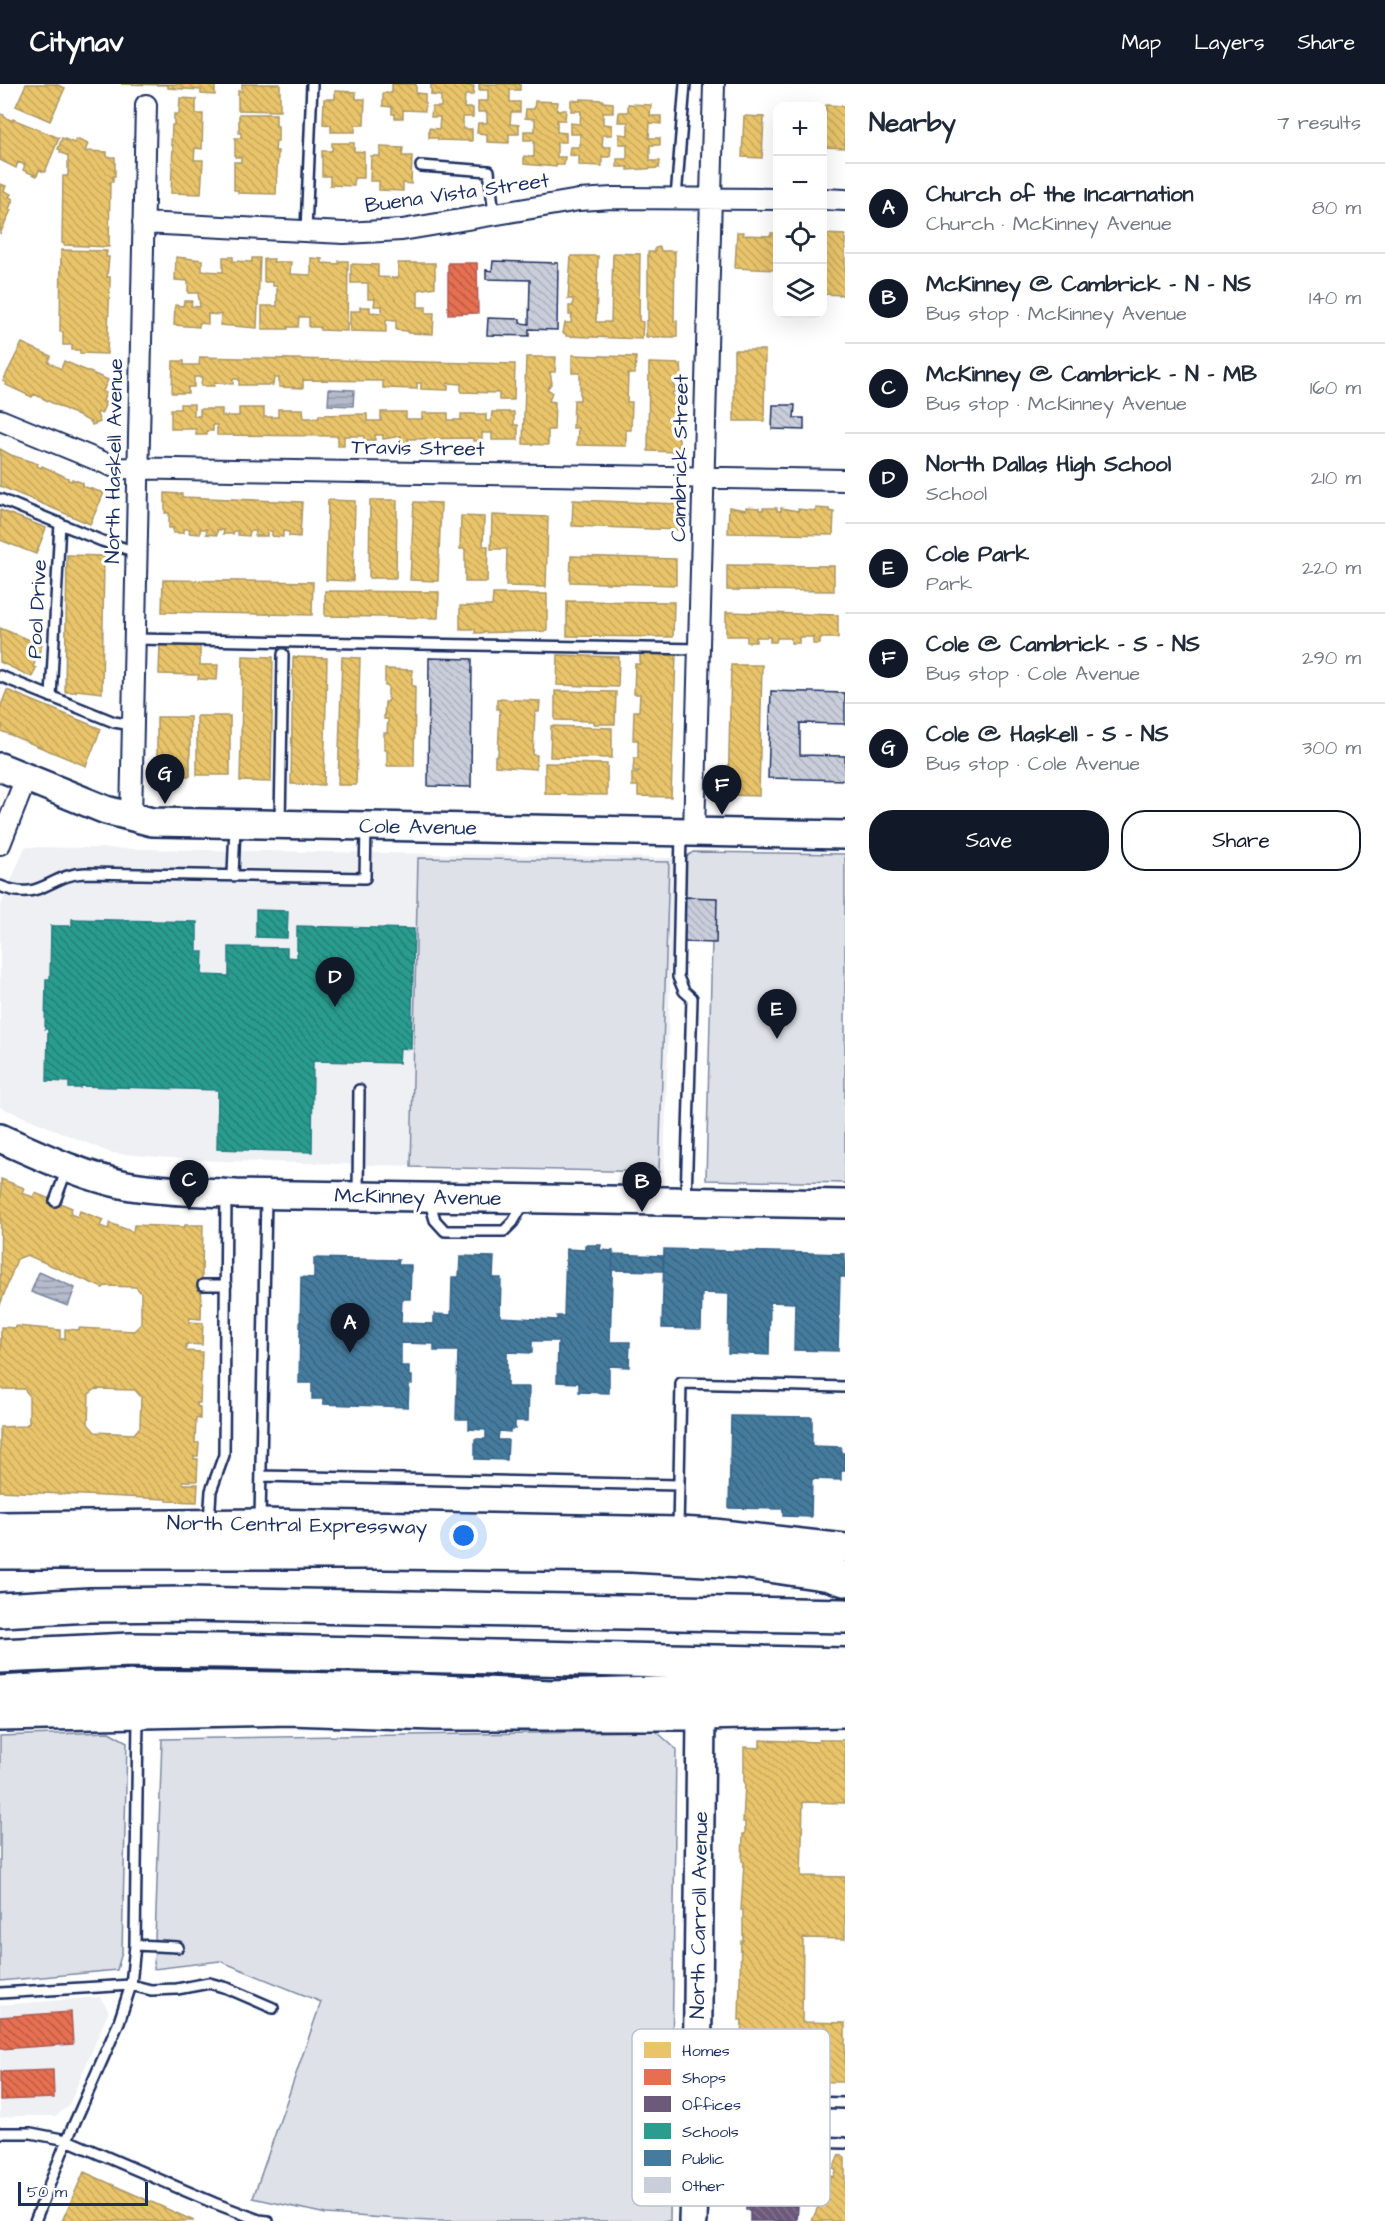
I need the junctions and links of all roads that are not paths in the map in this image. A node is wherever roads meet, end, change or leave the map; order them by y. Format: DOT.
graph roads {
  1 [pos="312,84"];
  2 [pos="685,84"];
  3 [pos="714,84"];
  4 [pos="146,105"];
  5 [pos="421,166"];
  6 [pos="676,198"];
  7 [pos="712,198"];
  8 [pos="773,199"];
  9 [pos="827,199"];
  10 [pos="845,200"];
  11 [pos="494,214"];
  12 [pos="143,223"];
  13 [pos="306,232"];
  14 [pos="0,420"];
  15 [pos="138,468"];
  16 [pos="704,478"];
  17 [pos="845,480"];
  18 [pos="0,499"];
  19 [pos="60,523"];
  20 [pos="136,552"];
  21 [pos="134,639"];
  22 [pos="699,649"];
  23 [pos="282,654"];
  24 [pos="0,676"];
  25 [pos="51,697"];
  26 [pos="132,725"];
  27 [pos="0,767"];
  28 [pos="26,778"];
  29 [pos="131,818"];
  30 [pos="235,823"];
  31 [pos="280,824"];
  32 [pos="366,826"];
  33 [pos="688,832"];
  34 [pos="845,835"];
  35 [pos="0,844"];
  36 [pos="233,874"];
  37 [pos="0,886"];
  38 [pos="359,1090"];
  39 [pos="0,1138"];
  40 [pos="68,1167"];
  41 [pos="226,1193"];
  42 [pos="266,1194"];
  43 [pos="358,1196"];
  44 [pos="55,1201"];
  45 [pos="686,1202"];
  46 [pos="845,1204"];
  47 [pos="203,1285"];
  48 [pos="226,1285"];
  49 [pos="845,1386"];
  50 [pos="261,1476"];
  51 [pos="679,1485"];
  52 [pos="209,1523"];
  53 [pos="260,1523"];
  54 [pos="0,1526"];
  55 [pos="678,1531"];
  56 [pos="845,1548"];
  57 [pos="0,1552"];
  58 [pos="845,1580"];
  59 [pos="0,1610"];
  60 [pos="845,1616"];
  61 [pos="0,1656"];
  62 [pos="845,1665"];
  63 [pos="845,1684"];
  64 [pos="0,1693"];
  65 [pos="845,1713"];
  66 [pos="138,1714"];
  67 [pos="0,1716"];
  68 [pos="701,1716"];
  69 [pos="135,1945"];
  70 [pos="178,1947"];
  71 [pos="130,1984"];
  72 [pos="0,1993"];
  73 [pos="273,2008"];
  74 [pos="698,2029"];
  75 [pos="830,2103"];
  76 [pos="845,2103"];
  77 [pos="0,2133"];
  78 [pos="67,2140"];
  79 [pos="830,2143"];
  80 [pos="845,2143"];
  81 [pos="693,2206"];
  82 [pos="35,2221"];
  83 [pos="262,2221"];
  84 [pos="693,2221"];
  1 -- 13 [label="lane"];
  2 -- 6 [label="lane"];
  3 -- 7 [label="street, Cambrick Street"];
  4 -- 12 [label="street, North Haskell Avenue"];
  5 -- 11 [label="lane"];
  6 -- 7 [label="street, Buena Vista Street"];
  6 -- 11 [label="street, Buena Vista Street"];
  7 -- 8 [label="street, Buena Vista Street"];
  7 -- 16 [label="street, Cambrick Street"];
  9 -- 10 [label="street"];
  11 -- 13 [label="street, Buena Vista Street"];
  12 -- 13 [label="street, Buena Vista Street"];
  12 -- 15 [label="street, North Haskell Avenue"];
  14 -- 15 [label="street, Travis Street"];
  15 -- 16 [label="street, Travis Street"];
  15 -- 20 [label="street, North Haskell Avenue"];
  16 -- 17 [label="street, Travis Street"];
  16 -- 22 [label="street, Cambrick Street"];
  18 -- 19 [label="lane"];
  19 -- 20 [label="lane"];
  19 -- 25 [label="lane, Pool Drive"];
  20 -- 21 [label="street, North Haskell Avenue"];
  21 -- 22 [label="lane"];
  21 -- 26 [label="street, North Haskell Avenue"];
  22 -- 33 [label="street, Cambrick Street"];
  23 -- 31 [label="lane"];
  24 -- 25 [label="lane"];
  25 -- 26 [label="lane"];
  26 -- 29 [label="street, North Haskell Avenue"];
  27 -- 28 [label="street, Cole Avenue"];
  28 -- 29 [label="street, Cole Avenue"];
  28 -- 35 [label="street"];
  29 -- 30 [label="street, Cole Avenue"];
  30 -- 31 [label="street, Cole Avenue"];
  30 -- 36 [label="lane"];
  31 -- 32 [label="street, Cole Avenue"];
  32 -- 33 [label="street, Cole Avenue"];
  32 -- 36 [label="lane"];
  33 -- 34 [label="street, Cole Avenue"];
  33 -- 45 [label="lane, Cambrick Street"];
  36 -- 37 [label="lane"];
  38 -- 43 [label="lane"];
  39 -- 40 [label="street, McKinney Avenue"];
  40 -- 41 [label="street, McKinney Avenue"];
  40 -- 44 [label="lane"];
  41 -- 42 [label="street, McKinney Avenue"];
  41 -- 48 [label="lane"];
  42 -- 43 [label="street, McKinney Avenue"];
  42 -- 50 [label="lane"];
  43 -- 45 [label="street, McKinney Avenue"];
  45 -- 46 [label="street, McKinney Avenue"];
  47 -- 48 [label="lane"];
  48 -- 52 [label="lane"];
  49 -- 51 [label="lane"];
  50 -- 51 [label="lane"];
  50 -- 53 [label="lane"];
  51 -- 55 [label="lane"];
  52 -- 53 [label="street, North Central Expressway"];
  52 -- 54 [label="street, North Central Expressway"];
  53 -- 55 [label="street, North Central Expressway"];
  55 -- 56 [label="street, North Central Expressway"];
  57 -- 58 [label="highway"];
  59 -- 60 [label="highway"];
  61 -- 62 [label="highway"];
  63 -- 64 [label="highway"];
  65 -- 68 [label="street"];
  66 -- 67 [label="street"];
  66 -- 68 [label="street"];
  66 -- 69 [label="lane"];
  68 -- 74 [label="street, North Carroll Avenue"];
  69 -- 70 [label="lane"];
  69 -- 71 [label="lane"];
  71 -- 72 [label="lane"];
  71 -- 73 [label="lane"];
  71 -- 78 [label="lane"];
  75 -- 76 [label="lane"];
  77 -- 78 [label="lane"];
  78 -- 82 [label="lane"];
  78 -- 83 [label="lane"];
  79 -- 80 [label="lane"];
  81 -- 84 [label="street, North Carroll Avenue"];
}
